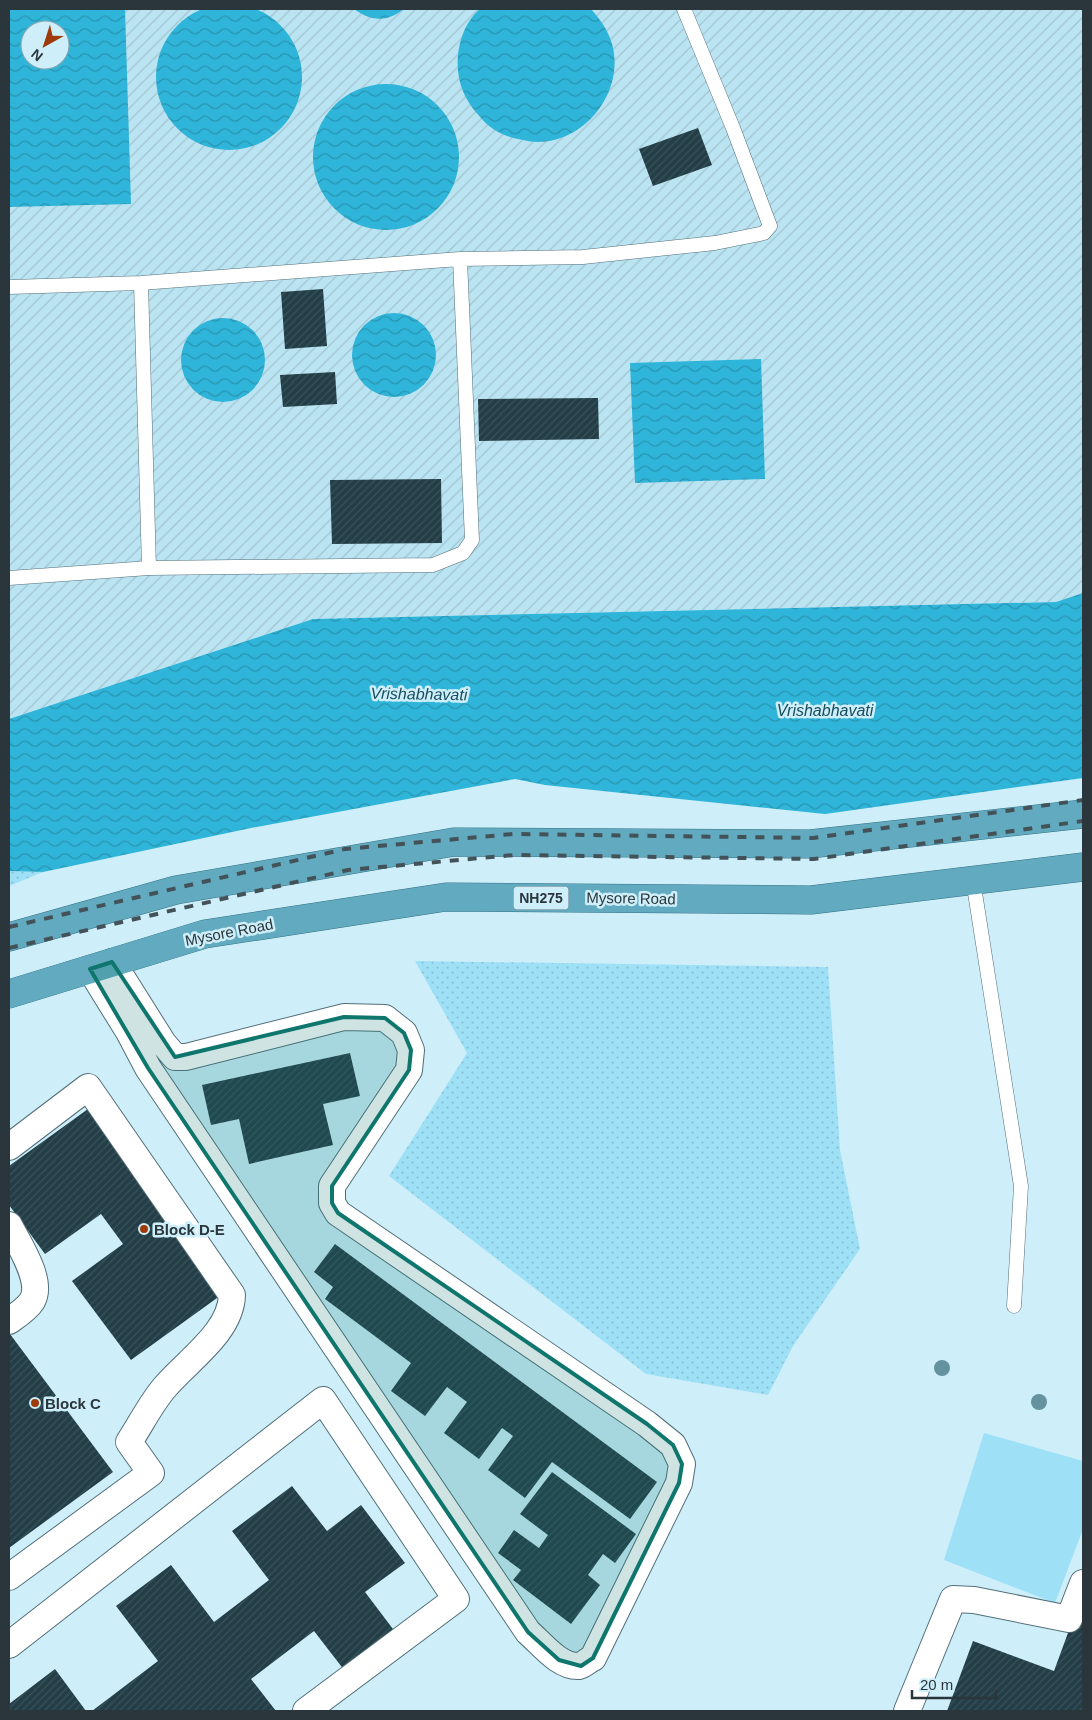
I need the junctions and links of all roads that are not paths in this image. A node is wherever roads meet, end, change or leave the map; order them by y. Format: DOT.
graph roads {
  1 [pos="684,9"];
  2 [pos="460,259"];
  3 [pos="141,283"];
  4 [pos="9,287"];
  5 [pos="149,568"];
  6 [pos="9,578"];
  7 [pos="1083,814"];
  8 [pos="1083,866"];
  9 [pos="972,880"];
  10 [pos="9,937"];
  11 [pos="101,966"];
  12 [pos="9,994"];
  13 [pos="175,1057"];
  14 [pos="148,1068"];
  15 [pos="9,1147"];
  16 [pos="9,1225"];
  17 [pos="1014,1306"];
  18 [pos="9,1321"];
  19 [pos="9,1577"];
  20 [pos="1083,1583"];
  21 [pos="9,1645"];
  22 [pos="306,1711"];
  23 [pos="907,1711"];
  1 -- 2 [label="lane"];
  2 -- 3 [label="lane"];
  2 -- 5 [label="lane"];
  3 -- 4 [label="lane"];
  3 -- 5 [label="lane"];
  5 -- 6 [label="lane"];
  7 -- 10 [label="highway"];
  8 -- 9 [label="highway, Mysore Road / NH275"];
  9 -- 11 [label="highway, Mysore Road / NH275"];
  9 -- 17 [label="lane"];
  11 -- 12 [label="highway, Mysore Road / NH275"];
  11 -- 13 [label="street"];
  11 -- 14 [label="street"];
  13 -- 14 [label="street"];
  13 -- 14 [label="street"];
  15 -- 19 [label="street"];
  16 -- 18 [label="street"];
  20 -- 23 [label="street"];
  21 -- 22 [label="street"];
}
